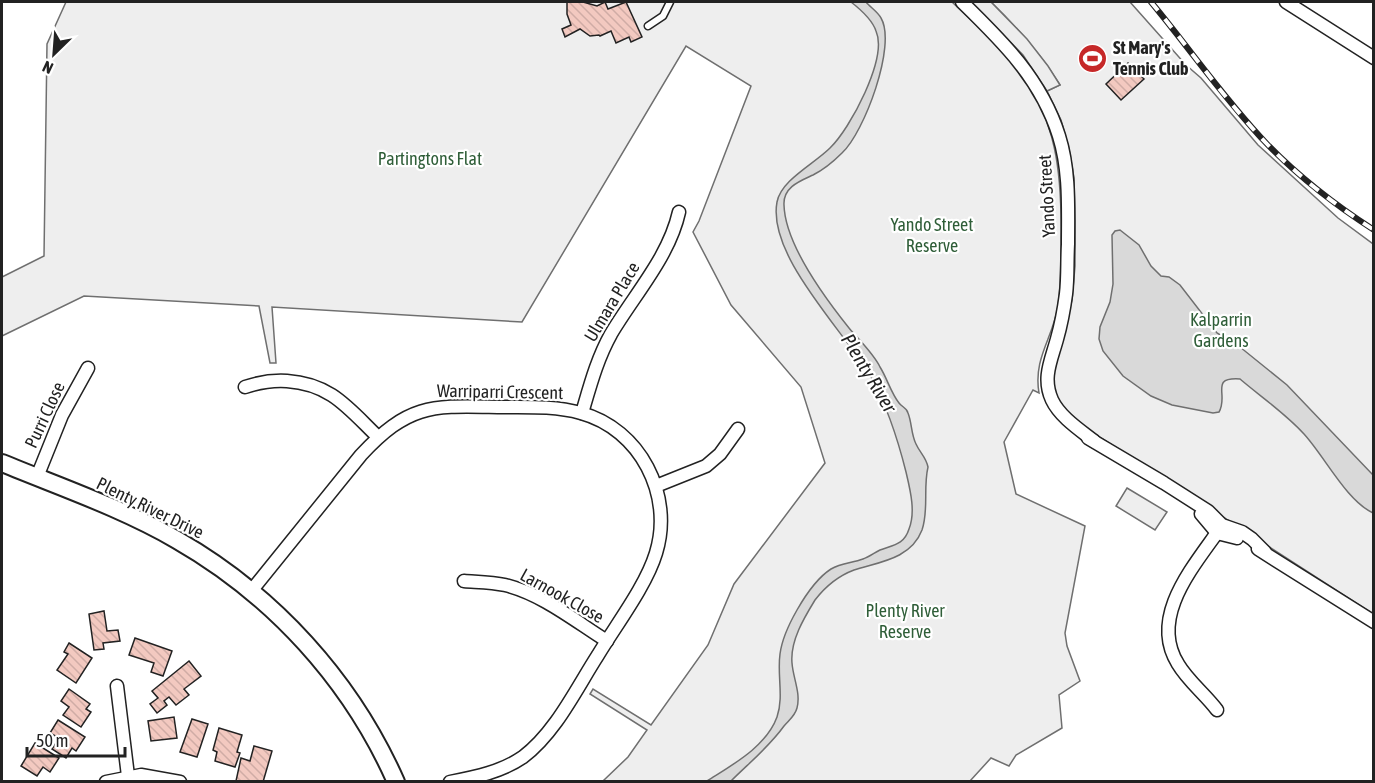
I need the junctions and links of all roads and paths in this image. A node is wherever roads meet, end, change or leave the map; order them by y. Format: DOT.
graph roads {
  1 [pos="670,2"];
  2 [pos="962,2"];
  3 [pos="1286,2"];
  4 [pos="648,26"];
  5 [pos="1374,58"];
  6 [pos="679,212"];
  7 [pos="88,368"];
  8 [pos="245,387"];
  9 [pos="582,413"];
  10 [pos="738,429"];
  11 [pos="378,437"];
  12 [pos="2,463"];
  13 [pos="37,477"];
  14 [pos="656,486"];
  15 [pos="1220,529"];
  16 [pos="464,581"];
  17 [pos="252,590"];
  18 [pos="1374,622"];
  19 [pos="607,641"];
  20 [pos="117,686"];
  21 [pos="1217,710"];
  22 [pos="128,776"];
  23 [pos="106,782"];
  24 [pos="180,782"];
  25 [pos="396,782"];
  26 [pos="450,782"];
  1 -- 4 [label="lane"];
  2 -- 15 [label="street, Yando Street"];
  3 -- 5 [label="street"];
  6 -- 9 [label="street, Ulmara Place"];
  7 -- 13 [label="street, Purri Close"];
  8 -- 11 [label="street"];
  9 -- 11 [label="street, Warriparri Crescent"];
  9 -- 14 [label="street, Warriparri Crescent"];
  10 -- 14 [label="street"];
  11 -- 17 [label="street, Warriparri Crescent"];
  12 -- 13 [label="street, Plenty River Drive"];
  13 -- 17 [label="street, Plenty River Drive"];
  14 -- 19 [label="street, Warriparri Crescent"];
  15 -- 18 [label="street, Yando Street"];
  15 -- 21 [label="street"];
  16 -- 19 [label="street, Larnook Close"];
  17 -- 25 [label="street, Plenty River Drive"];
  19 -- 26 [label="street, Warriparri Crescent"];
  20 -- 22 [label="street"];
  22 -- 23 [label="street"];
  22 -- 24 [label="street"];
}
